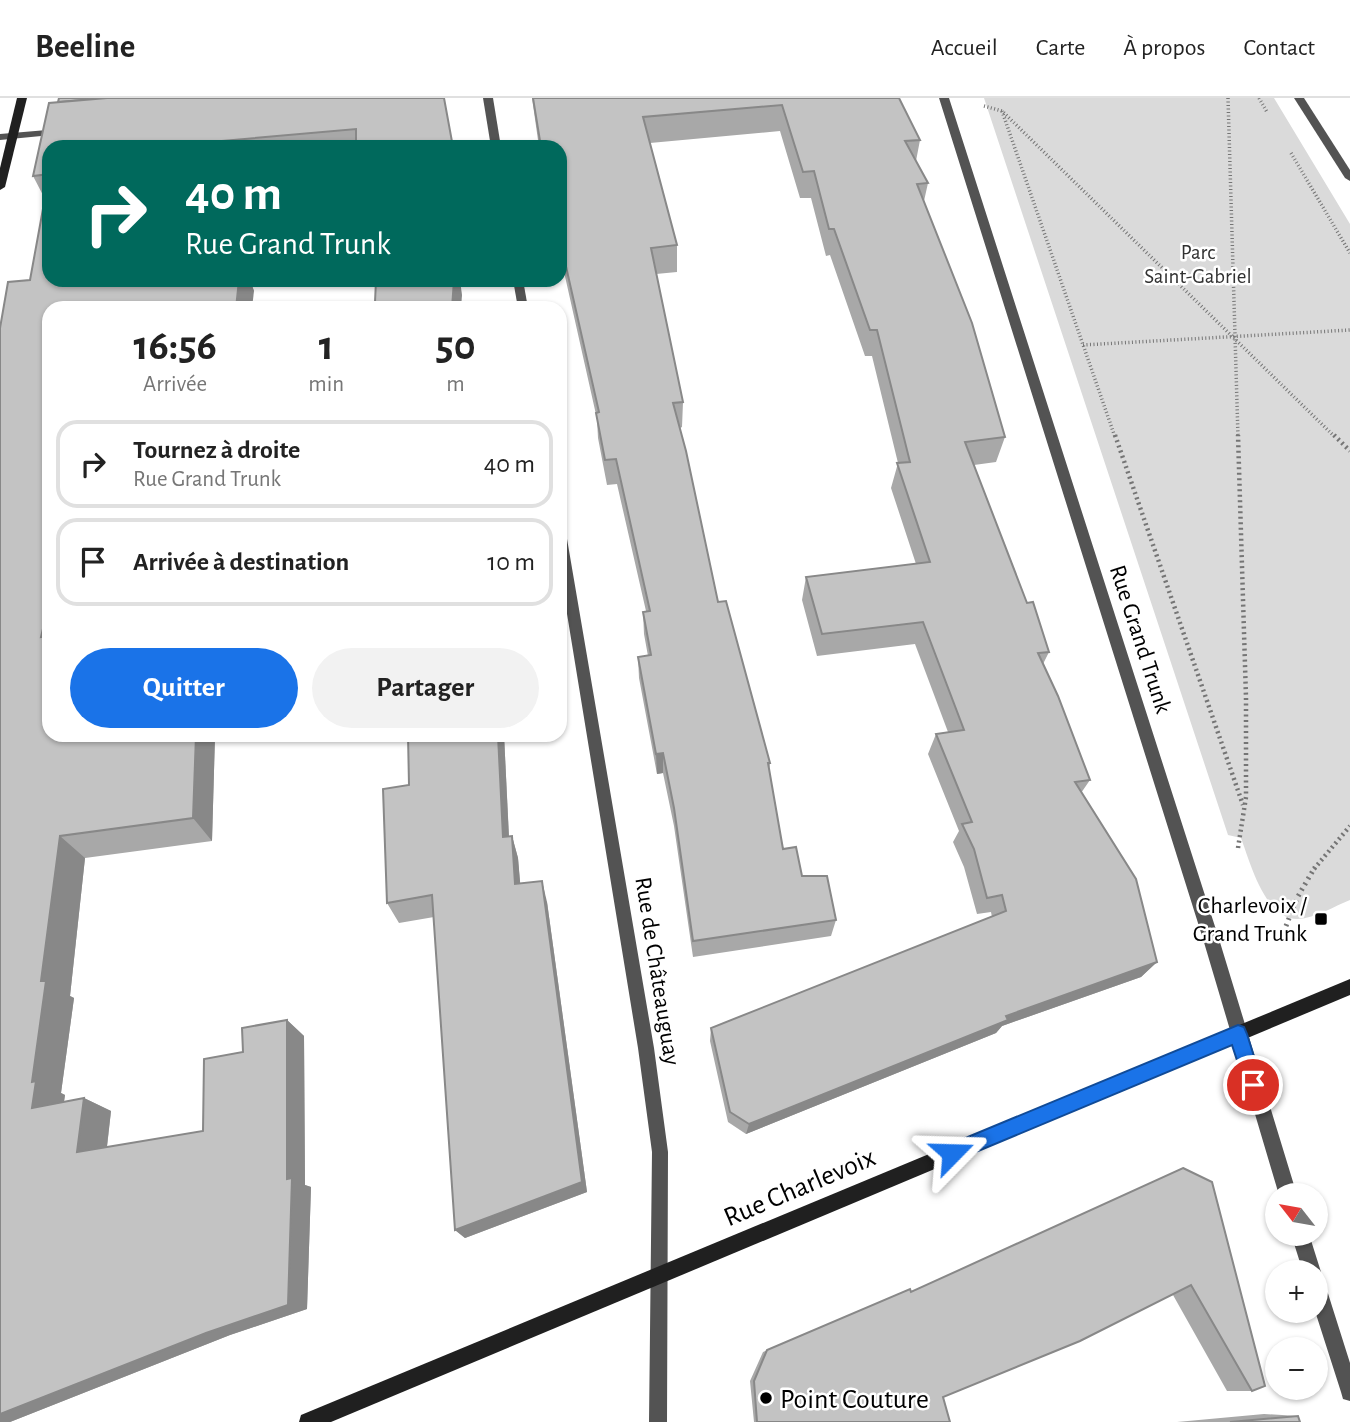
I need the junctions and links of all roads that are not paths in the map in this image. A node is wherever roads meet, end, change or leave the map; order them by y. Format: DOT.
graph roads {
  1 [pos="22,98"];
  2 [pos="488,98"];
  3 [pos="944,98"];
  4 [pos="1299,98"];
  5 [pos="72,131"];
  6 [pos="13,136"];
  7 [pos="0,137"];
  8 [pos="495,140"];
  9 [pos="1350,178"];
  10 [pos="0,187"];
  11 [pos="567,575"];
  12 [pos="1350,987"];
  13 [pos="1238,1034"];
  14 [pos="1284,1183"];
  15 [pos="659,1276"];
  16 [pos="1328,1322"];
  17 [pos="1350,1392"];
  18 [pos="308,1422"];
  19 [pos="658,1422"];
  1 -- 6 [label="street"];
  2 -- 8 [label="street"];
  3 -- 13 [label="street, Rue Grand Trunk"];
  4 -- 9 [label="street"];
  5 -- 6 [label="street"];
  6 -- 7 [label="street"];
  6 -- 10 [label="street"];
  11 -- 15 [label="street, Rue de Châteauguay"];
  12 -- 13 [label="street, Rue Charlevoix"];
  13 -- 14 [label="street, Rue Grand Trunk"];
  13 -- 15 [label="street, Rue Charlevoix"];
  15 -- 18 [label="street, Rue Charlevoix"];
  15 -- 19 [label="street, Rue de Châteauguay"];
  16 -- 17 [label="street"];
}
